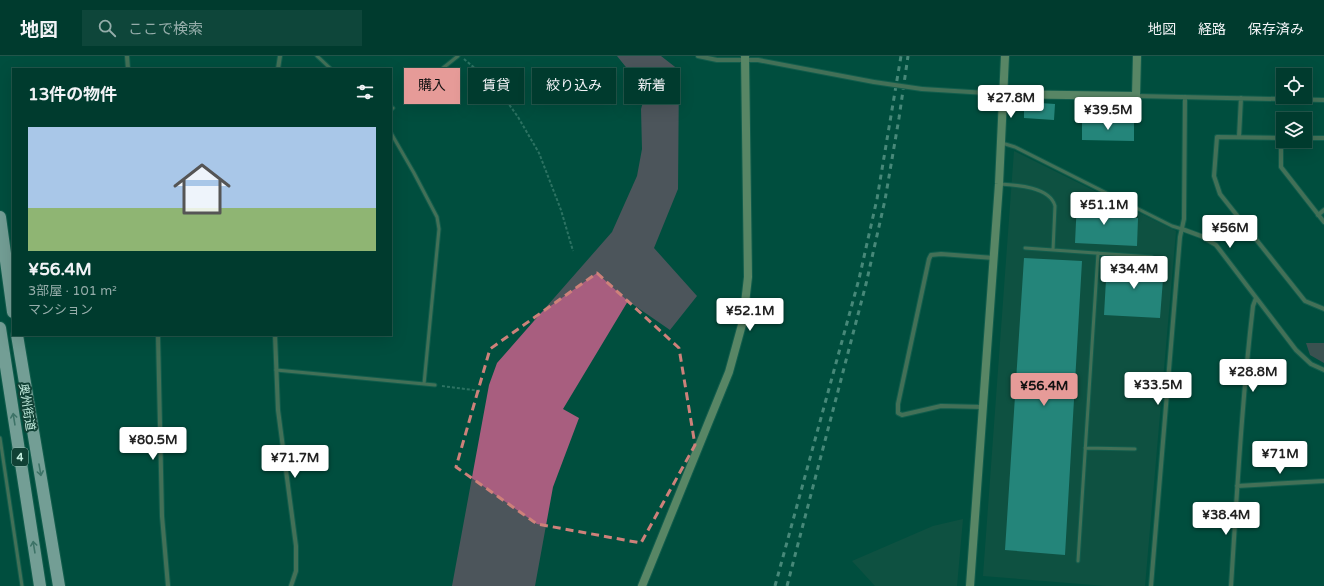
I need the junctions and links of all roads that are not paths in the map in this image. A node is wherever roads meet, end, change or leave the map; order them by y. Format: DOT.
graph roads {
  1 [pos="127,56"];
  2 [pos="280,56"];
  3 [pos="317,56"];
  4 [pos="458,56"];
  5 [pos="698,56"];
  6 [pos="1005,56"];
  7 [pos="1137,56"];
  8 [pos="745,58"];
  9 [pos="128,68"];
  10 [pos="278,68"];
  11 [pos="330,68"];
  12 [pos="443,68"];
  13 [pos="1003,94"];
  14 [pos="1136,96"];
  15 [pos="1185,97"];
  16 [pos="1240,98"];
  17 [pos="1324,100"];
  18 [pos="392,135"];
  19 [pos="1240,137"];
  20 [pos="1276,138"];
  21 [pos="1312,138"];
  22 [pos="1324,138"];
  23 [pos="1000,143"];
  24 [pos="1282,148"];
  25 [pos="999,184"];
  26 [pos="1324,210"];
  27 [pos="1318,215"];
  28 [pos="0,217"];
  29 [pos="1324,222"];
  30 [pos="1182,230"];
  31 [pos="1025,248"];
  32 [pos="1053,250"];
  33 [pos="1098,253"];
  34 [pos="1152,257"];
  35 [pos="994,258"];
  36 [pos="12,294"];
  37 [pos="1256,298"];
  38 [pos="1324,309"];
  39 [pos="0,330"];
  40 [pos="17,336"];
  41 [pos="158,336"];
  42 [pos="275,336"];
  43 [pos="276,370"];
  44 [pos="1324,370"];
  45 [pos="424,384"];
  46 [pos="435,385"];
  47 [pos="983,407"];
  48 [pos="0,438"];
  49 [pos="1085,448"];
  50 [pos="1135,449"];
  51 [pos="1324,480"];
  52 [pos="1237,486"];
  53 [pos="1078,561"];
  54 [pos="22,586"];
  55 [pos="40,586"];
  56 [pos="59,586"];
  57 [pos="168,586"];
  58 [pos="291,586"];
  59 [pos="642,586"];
  60 [pos="970,586"];
  61 [pos="1151,586"];
  62 [pos="1231,586"];
  1 -- 9 [label="street"];
  2 -- 10 [label="street"];
  3 -- 11 [label="lane"];
  4 -- 12 [label="lane"];
  5 -- 8 [label="street"];
  6 -- 13 [label="street"];
  7 -- 14 [label="street"];
  8 -- 13 [label="street, bridge"];
  8 -- 59 [label="street"];
  13 -- 14 [label="street"];
  13 -- 23 [label="street"];
  14 -- 15 [label="street"];
  15 -- 16 [label="street"];
  15 -- 30 [label="street"];
  16 -- 17 [label="street"];
  16 -- 19 [label="street"];
  18 -- 45 [label="lane"];
  19 -- 20 [label="street"];
  19 -- 38 [label="street"];
  21 -- 22 [label="street"];
  23 -- 25 [label="street"];
  23 -- 30 [label="lane"];
  24 -- 27 [label="street"];
  25 -- 32 [label="lane"];
  25 -- 35 [label="street"];
  26 -- 27 [label="street"];
  27 -- 29 [label="street"];
  28 -- 36 [label="highway"];
  30 -- 37 [label="street"];
  30 -- 61 [label="street"];
  31 -- 32 [label="lane"];
  32 -- 33 [label="lane"];
  33 -- 34 [label="lane"];
  33 -- 49 [label="lane"];
  35 -- 47 [label="street"];
  35 -- 47 [label="street"];
  37 -- 44 [label="street"];
  37 -- 52 [label="street"];
  55 -- 39 [label="highway, 奥州街道 / 4, one-way"];
  40 -- 56 [label="highway, 奥州街道 / 4, one-way"];
  41 -- 57 [label="street"];
  42 -- 43 [label="street"];
  43 -- 45 [label="lane"];
  43 -- 58 [label="street"];
  45 -- 46 [label="lane"];
  47 -- 60 [label="street"];
  48 -- 54 [label="lane"];
  49 -- 50 [label="lane"];
  49 -- 53 [label="lane"];
  51 -- 52 [label="street"];
  52 -- 62 [label="street"];
}
